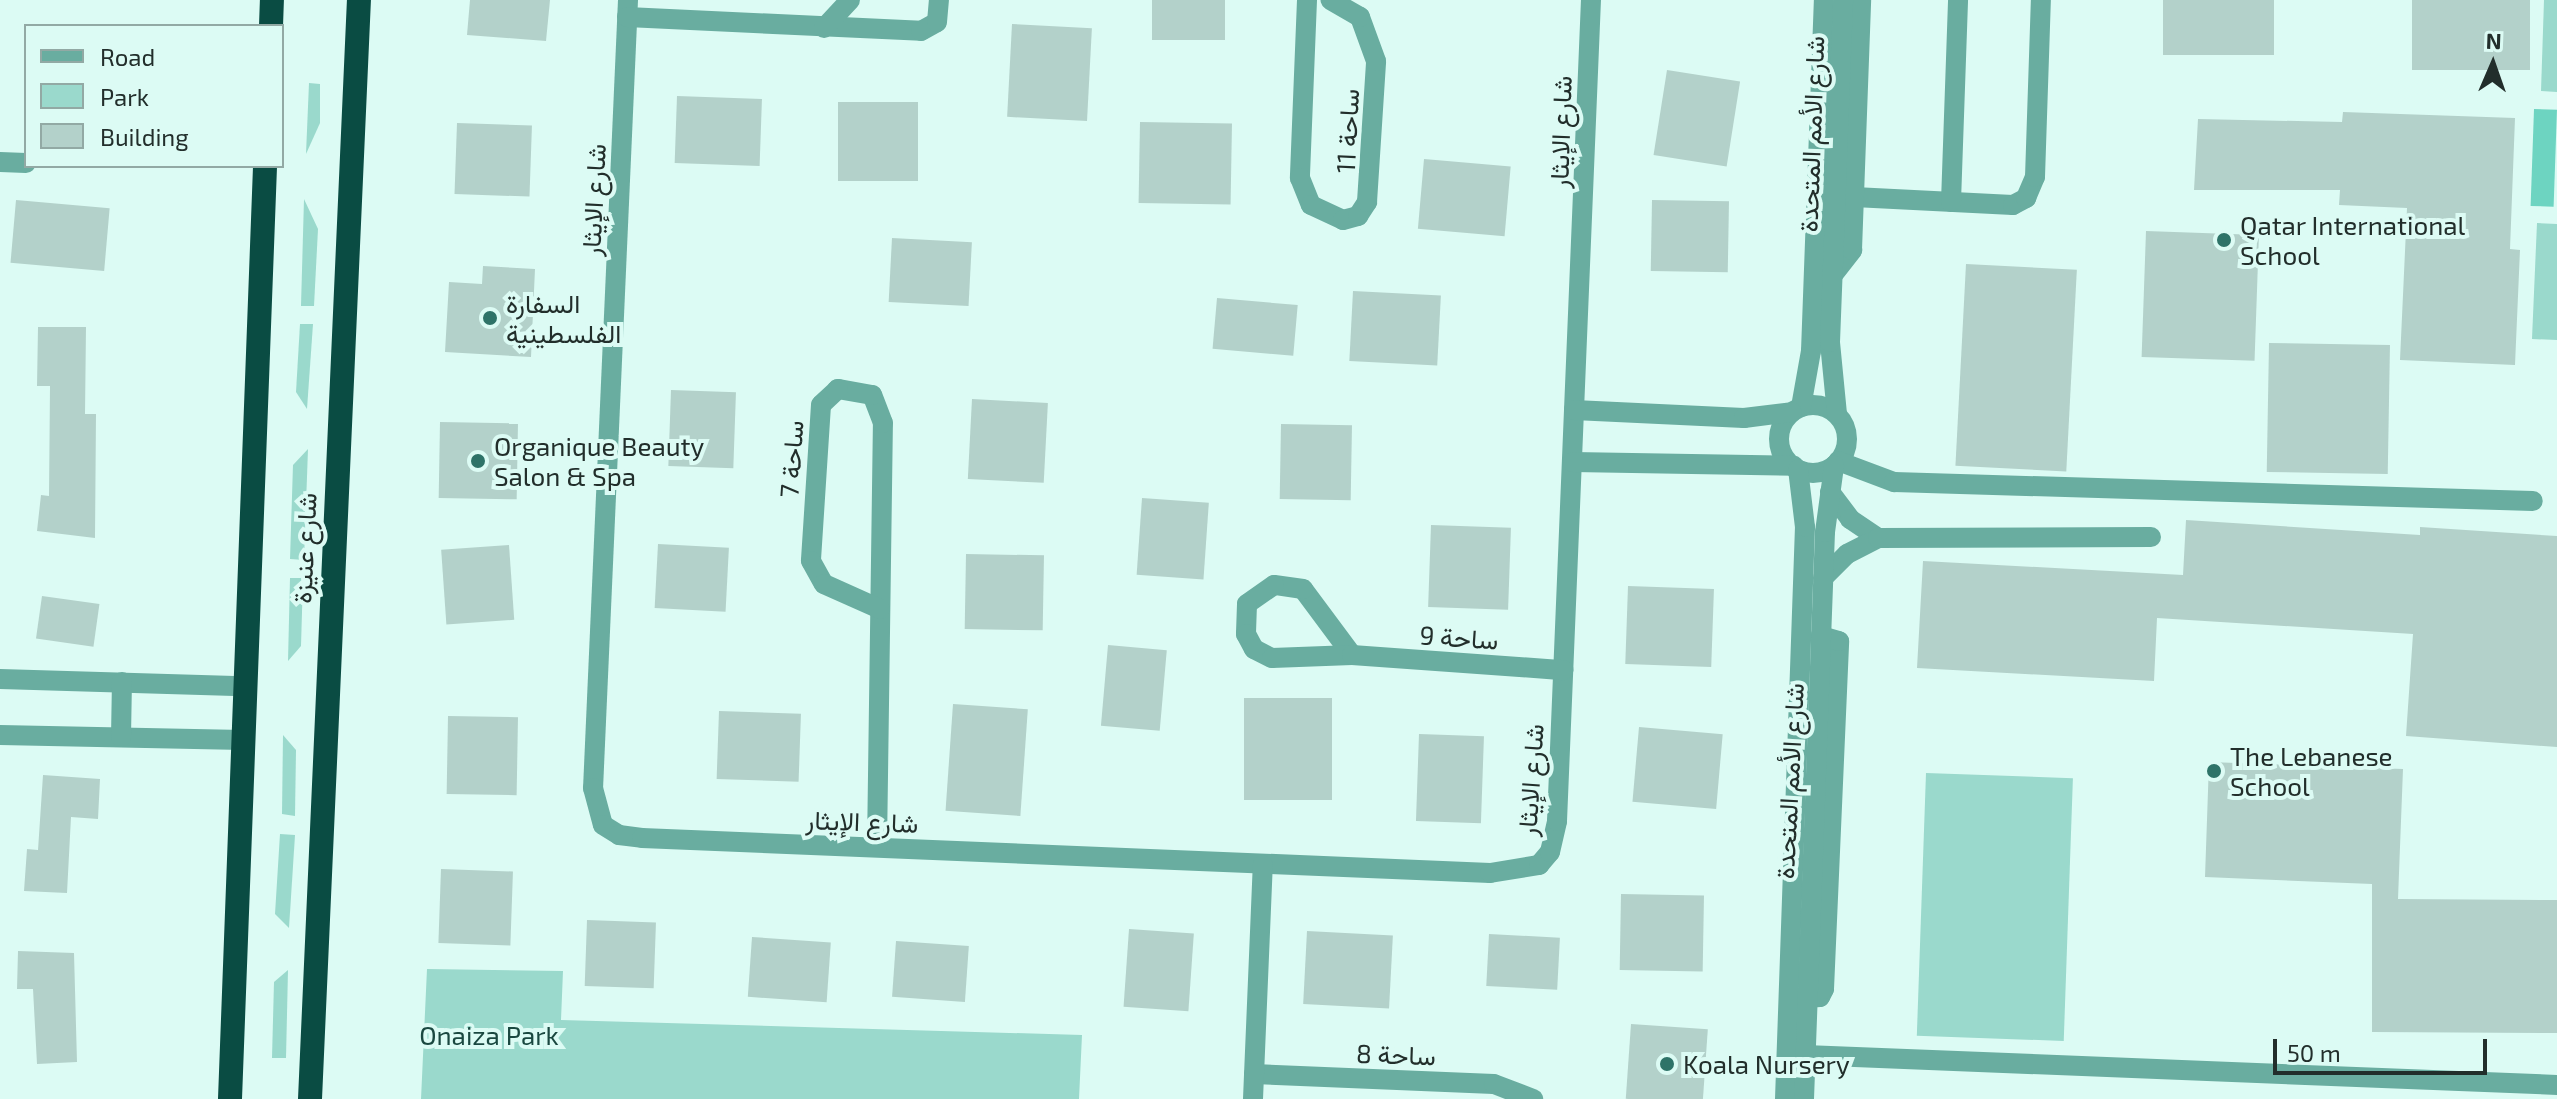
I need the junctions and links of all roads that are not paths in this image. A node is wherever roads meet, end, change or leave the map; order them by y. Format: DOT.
graph roads {
  1 [pos="272,0"];
  2 [pos="359,0"];
  3 [pos="850,0"];
  4 [pos="939,0"];
  5 [pos="1307,0"];
  6 [pos="1330,0"];
  7 [pos="1591,0"];
  8 [pos="1824,0"];
  9 [pos="1843,0"];
  10 [pos="1861,0"];
  11 [pos="1958,0"];
  12 [pos="2041,0"];
  13 [pos="627,8"];
  14 [pos="271,24"];
  15 [pos="824,28"];
  16 [pos="0,162"];
  17 [pos="24,163"];
  18 [pos="265,168"];
  19 [pos="1854,197"];
  20 [pos="1951,202"];
  21 [pos="1832,276"];
  22 [pos="1797,409"];
  23 [pos="1574,410"];
  24 [pos="1837,414"];
  25 [pos="1573,462"];
  26 [pos="1836,463"];
  27 [pos="1796,467"];
  28 [pos="1830,492"];
  29 [pos="2533,501"];
  30 [pos="2151,537"];
  31 [pos="1878,538"];
  32 [pos="1823,578"];
  33 [pos="880,609"];
  34 [pos="1352,655"];
  35 [pos="1563,670"];
  36 [pos="0,679"];
  37 [pos="122,682"];
  38 [pos="243,686"];
  39 [pos="0,735"];
  40 [pos="121,737"];
  41 [pos="243,740"];
  42 [pos="877,847"];
  43 [pos="1263,865"];
  44 [pos="1805,1055"];
  45 [pos="1254,1074"];
  46 [pos="2557,1085"];
  47 [pos="230,1099"];
  48 [pos="310,1099"];
  49 [pos="1253,1099"];
  50 [pos="1533,1099"];
  51 [pos="1785,1099"];
  52 [pos="1804,1099"];
  1 -- 14 [label="highway"];
  2 -- 48 [label="highway, شارع عنيزة"];
  3 -- 15 [label="street"];
  4 -- 15 [label="street"];
  5 -- 6 [label="street, ساحة 11"];
  7 -- 23 [label="street, شارع الإيثار"];
  8 -- 22 [label="street, شارع الأمم المتحدة"];
  9 -- 21 [label="street, شارع الأمم المتحدة"];
  10 -- 19 [label="street"];
  11 -- 20 [label="street"];
  12 -- 20 [label="street"];
  13 -- 15 [label="street"];
  13 -- 42 [label="street, شارع الإيثار"];
  16 -- 17 [label="street"];
  18 -- 38 [label="highway, شارع عنيزة"];
  19 -- 20 [label="street"];
  19 -- 21 [label="street"];
  21 -- 24 [label="street, شارع الأمم المتحدة"];
  22 -- 23 [label="street"];
  22 -- 24 [label="street"];
  22 -- 27 [label="street"];
  23 -- 25 [label="street, شارع الإيثار"];
  24 -- 26 [label="street"];
  25 -- 27 [label="street"];
  25 -- 35 [label="street, شارع الإيثار"];
  26 -- 27 [label="street"];
  26 -- 28 [label="street, شارع الأمم المتحدة"];
  26 -- 29 [label="street"];
  27 -- 51 [label="street, شارع الأمم المتحدة"];
  28 -- 31 [label="street"];
  28 -- 32 [label="street, شارع الأمم المتحدة"];
  30 -- 31 [label="street"];
  31 -- 32 [label="street"];
  32 -- 44 [label="street, شارع الأمم المتحدة"];
  33 -- 33 [label="street, ساحة 7"];
  33 -- 42 [label="street, ساحة 7"];
  34 -- 34 [label="street, ساحة 9"];
  34 -- 35 [label="street, ساحة 9"];
  35 -- 43 [label="street, شارع الإيثار"];
  36 -- 37 [label="street"];
  37 -- 38 [label="street"];
  37 -- 40 [label="street"];
  38 -- 41 [label="highway, شارع عنيزة"];
  39 -- 40 [label="street"];
  40 -- 41 [label="street"];
  41 -- 47 [label="highway, شارع عنيزة"];
  42 -- 43 [label="street, شارع الإيثار"];
  43 -- 45 [label="street"];
  44 -- 46 [label="street"];
  44 -- 52 [label="street, شارع الأمم المتحدة"];
  45 -- 49 [label="street"];
  45 -- 50 [label="street, ساحة 8"];
}
